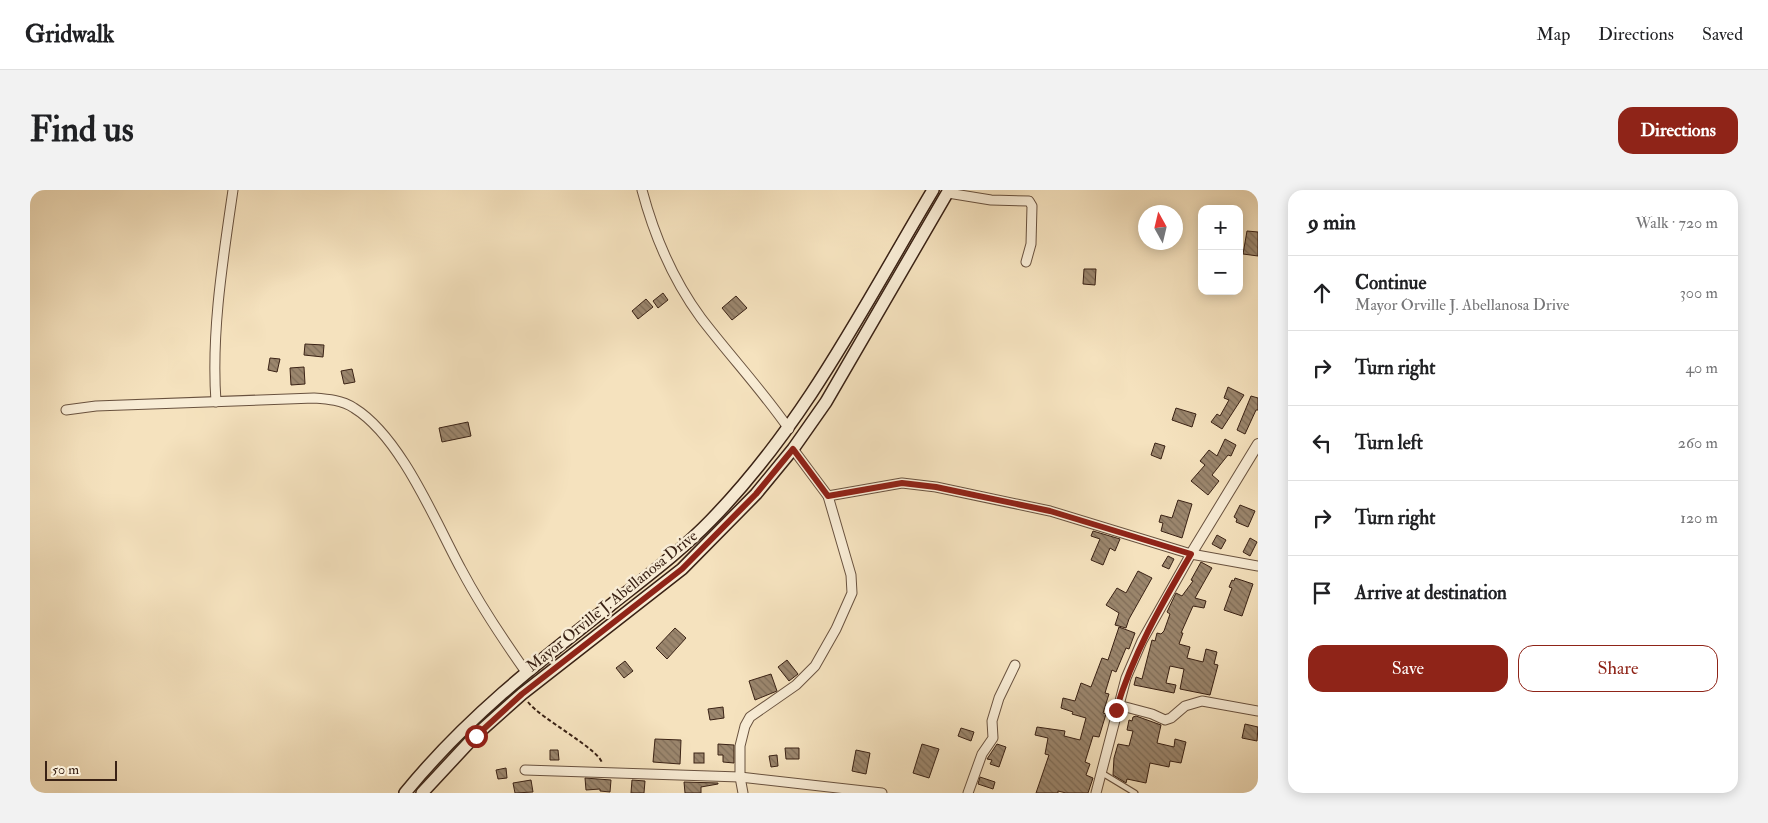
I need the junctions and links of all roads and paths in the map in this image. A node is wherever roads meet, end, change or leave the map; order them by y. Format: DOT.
graph roads {
  1 [pos="233,190"];
  2 [pos="642,190"];
  3 [pos="933,190"];
  4 [pos="949,191"];
  5 [pos="1026,262"];
  6 [pos="854,322"];
  7 [pos="867,330"];
  8 [pos="216,402"];
  9 [pos="66,410"];
  10 [pos="789,429"];
  11 [pos="1258,444"];
  12 [pos="793,449"];
  13 [pos="828,496"];
  14 [pos="1191,554"];
  15 [pos="672,556"];
  16 [pos="1258,566"];
  17 [pos="682,569"];
  18 [pos="1015,665"];
  19 [pos="526,672"];
  20 [pos="522,694"];
  21 [pos="1118,705"];
  22 [pos="1258,711"];
  23 [pos="525,770"];
  24 [pos="603,773"];
  25 [pos="1102,773"];
  26 [pos="740,777"];
  27 [pos="406,793"];
  28 [pos="422,793"];
  29 [pos="743,793"];
  30 [pos="882,793"];
  31 [pos="968,793"];
  32 [pos="1096,793"];
  33 [pos="1136,793"];
  1 -- 8 [label="street"];
  2 -- 10 [label="street"];
  3 -- 6 [label="main road, Mayor Orville J. Abellanosa Drive"];
  4 -- 5 [label="street"];
  4 -- 7 [label="main road, Mayor Orville J. Abellanosa Drive"];
  6 -- 7 [label="main road"];
  6 -- 10 [label="main road, Mayor Orville J. Abellanosa Drive"];
  7 -- 12 [label="main road, Mayor Orville J. Abellanosa Drive"];
  8 -- 9 [label="street"];
  8 -- 19 [label="street"];
  10 -- 15 [label="main road, Mayor Orville J. Abellanosa Drive"];
  11 -- 14 [label="street"];
  12 -- 13 [label="street"];
  12 -- 17 [label="main road, Mayor Orville J. Abellanosa Drive"];
  13 -- 14 [label="street"];
  13 -- 26 [label="street"];
  14 -- 16 [label="street"];
  14 -- 21 [label="street"];
  15 -- 17 [label="main road"];
  15 -- 19 [label="main road, Mayor Orville J. Abellanosa Drive"];
  17 -- 20 [label="main road, Mayor Orville J. Abellanosa Drive"];
  18 -- 31 [label="street"];
  19 -- 27 [label="main road, Mayor Orville J. Abellanosa Drive"];
  20 -- 24 [label="path"];
  20 -- 28 [label="main road, Mayor Orville J. Abellanosa Drive"];
  21 -- 22 [label="street"];
  21 -- 25 [label="street"];
  23 -- 24 [label="street"];
  24 -- 26 [label="street"];
  25 -- 32 [label="street"];
  25 -- 33 [label="lane"];
  26 -- 29 [label="street"];
  26 -- 30 [label="street"];
}
